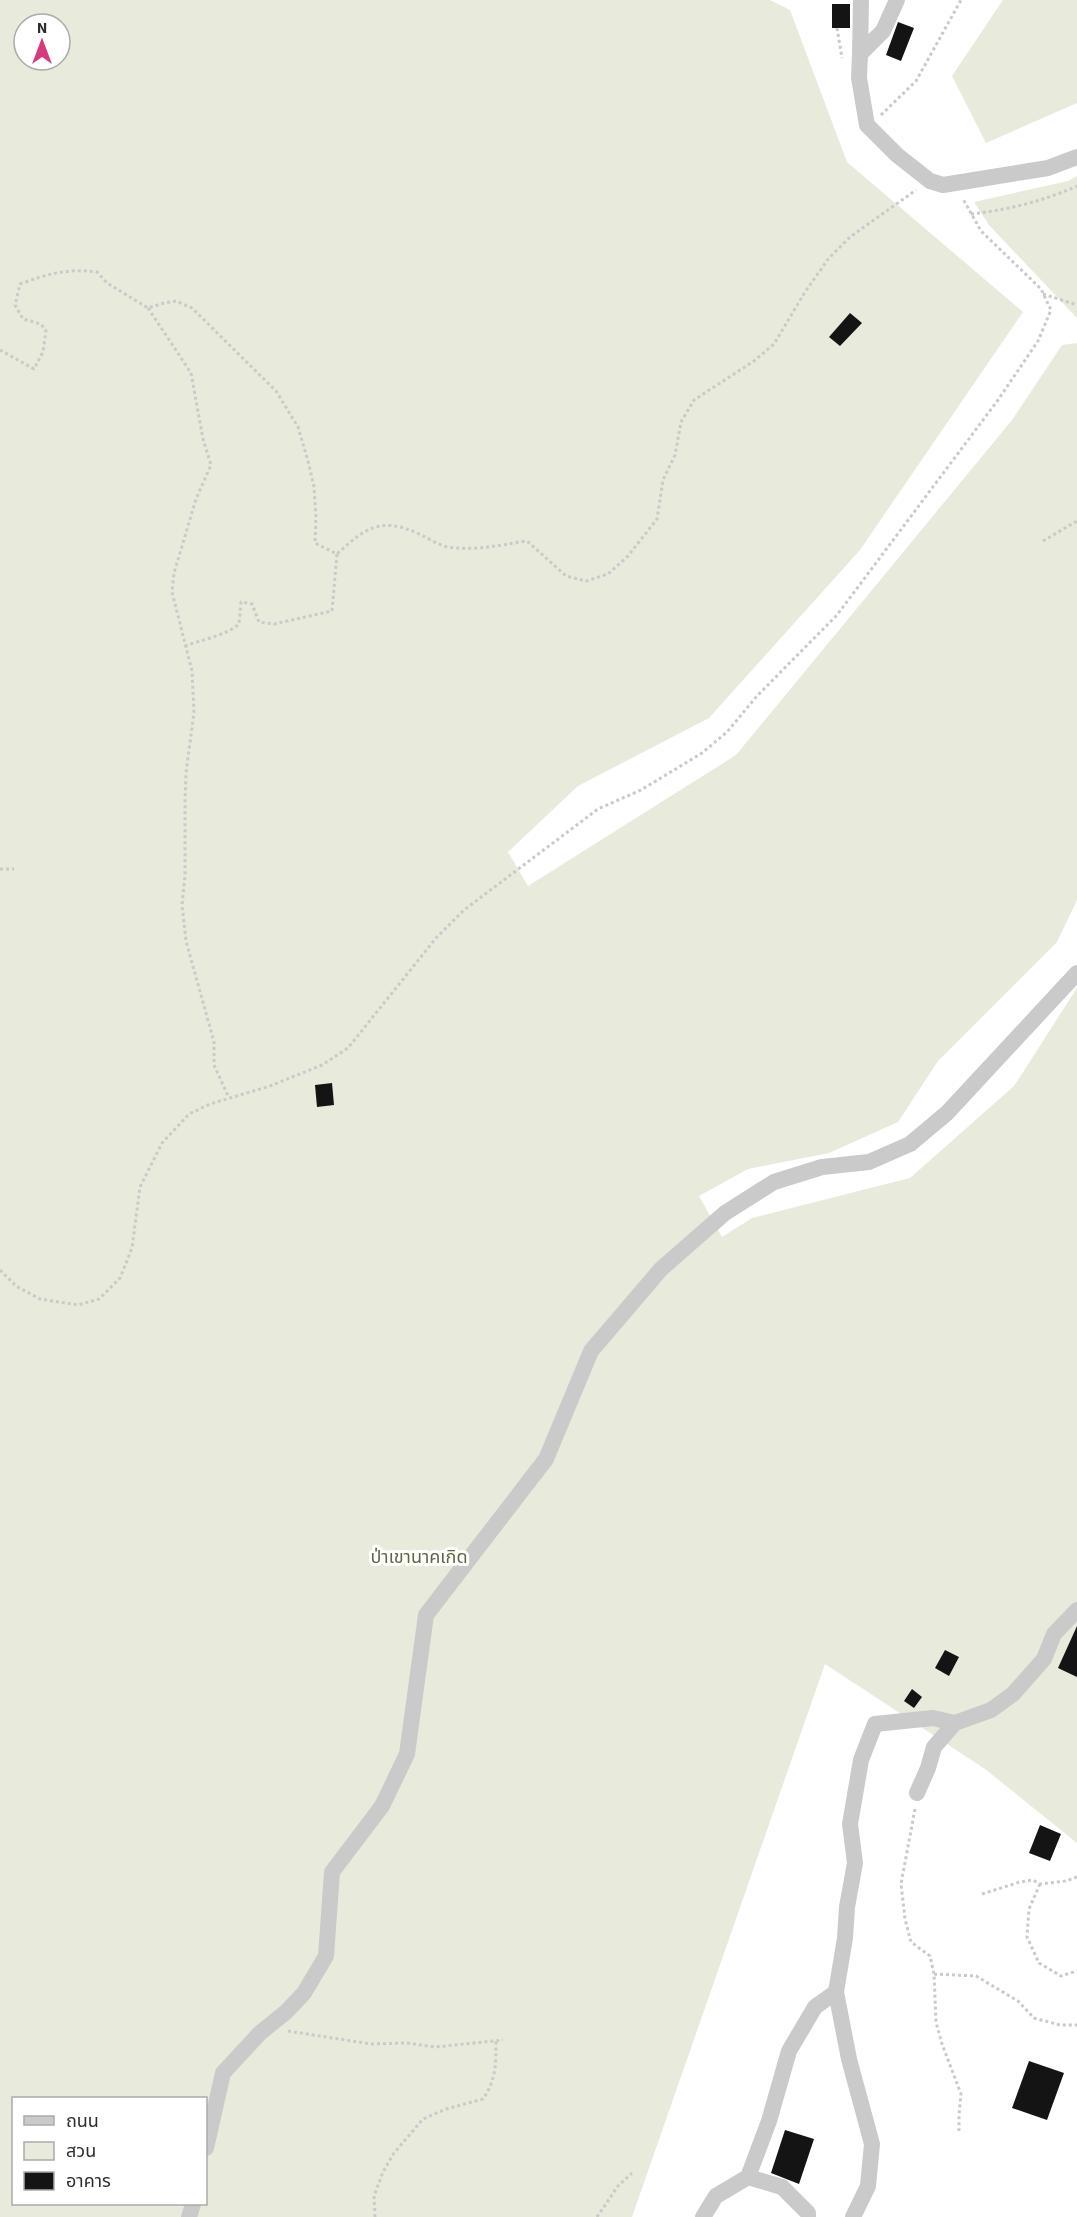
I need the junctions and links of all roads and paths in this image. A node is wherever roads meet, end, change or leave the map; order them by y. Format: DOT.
graph roads {
  1 [pos="861,0"];
  2 [pos="897,0"];
  3 [pos="961,0"];
  4 [pos="860,54"];
  5 [pos="867,125"];
  6 [pos="1077,157"];
  7 [pos="930,181"];
  8 [pos="955,184"];
  9 [pos="1077,186"];
  10 [pos="971,214"];
  11 [pos="1043,294"];
  12 [pos="1077,304"];
  13 [pos="148,308"];
  14 [pos="0,350"];
  15 [pos="1077,521"];
  16 [pos="1043,541"];
  17 [pos="337,554"];
  18 [pos="184,646"];
  19 [pos="0,869"];
  20 [pos="14,869"];
  21 [pos="1077,973"];
  22 [pos="229,1098"];
  23 [pos="0,1270"];
  24 [pos="1077,1610"];
  25 [pos="955,1722"];
  26 [pos="917,1793"];
  27 [pos="1077,1877"];
  28 [pos="1040,1884"];
  29 [pos="982,1894"];
  30 [pos="1077,1971"];
  31 [pos="934,1974"];
  32 [pos="836,1992"];
  33 [pos="1077,2025"];
  34 [pos="260,2033"];
  35 [pos="503,2040"];
  36 [pos="496,2041"];
  37 [pos="959,2131"];
  38 [pos="207,2144"];
  39 [pos="632,2173"];
  40 [pos="748,2177"];
  41 [pos="375,2217"];
  42 [pos="597,2217"];
  43 [pos="703,2217"];
  44 [pos="808,2217"];
  45 [pos="853,2217"];
  1 -- 4 [label="street"];
  2 -- 4 [label="street"];
  3 -- 5 [label="path"];
  4 -- 5 [label="street"];
  5 -- 7 [label="street"];
  6 -- 8 [label="street"];
  7 -- 8 [label="street"];
  7 -- 17 [label="path"];
  8 -- 10 [label="path"];
  9 -- 10 [label="path"];
  10 -- 11 [label="path"];
  11 -- 12 [label="path"];
  11 -- 22 [label="path"];
  13 -- 14 [label="path"];
  13 -- 17 [label="path"];
  13 -- 18 [label="path"];
  15 -- 16 [label="path"];
  17 -- 18 [label="path"];
  18 -- 22 [label="path"];
  19 -- 20 [label="path"];
  21 -- 34 [label="street"];
  22 -- 23 [label="path"];
  24 -- 25 [label="street"];
  25 -- 26 [label="street"];
  25 -- 32 [label="street"];
  26 -- 31 [label="path"];
  27 -- 28 [label="path"];
  28 -- 29 [label="path"];
  28 -- 30 [label="path"];
  31 -- 33 [label="path"];
  31 -- 37 [label="path"];
  32 -- 40 [label="street"];
  32 -- 45 [label="street"];
  34 -- 36 [label="path"];
  34 -- 38 [label="street"];
  35 -- 36 [label="path"];
  36 -- 41 [label="path"];
  39 -- 42 [label="path"];
  40 -- 43 [label="street"];
  40 -- 44 [label="street"];
}
